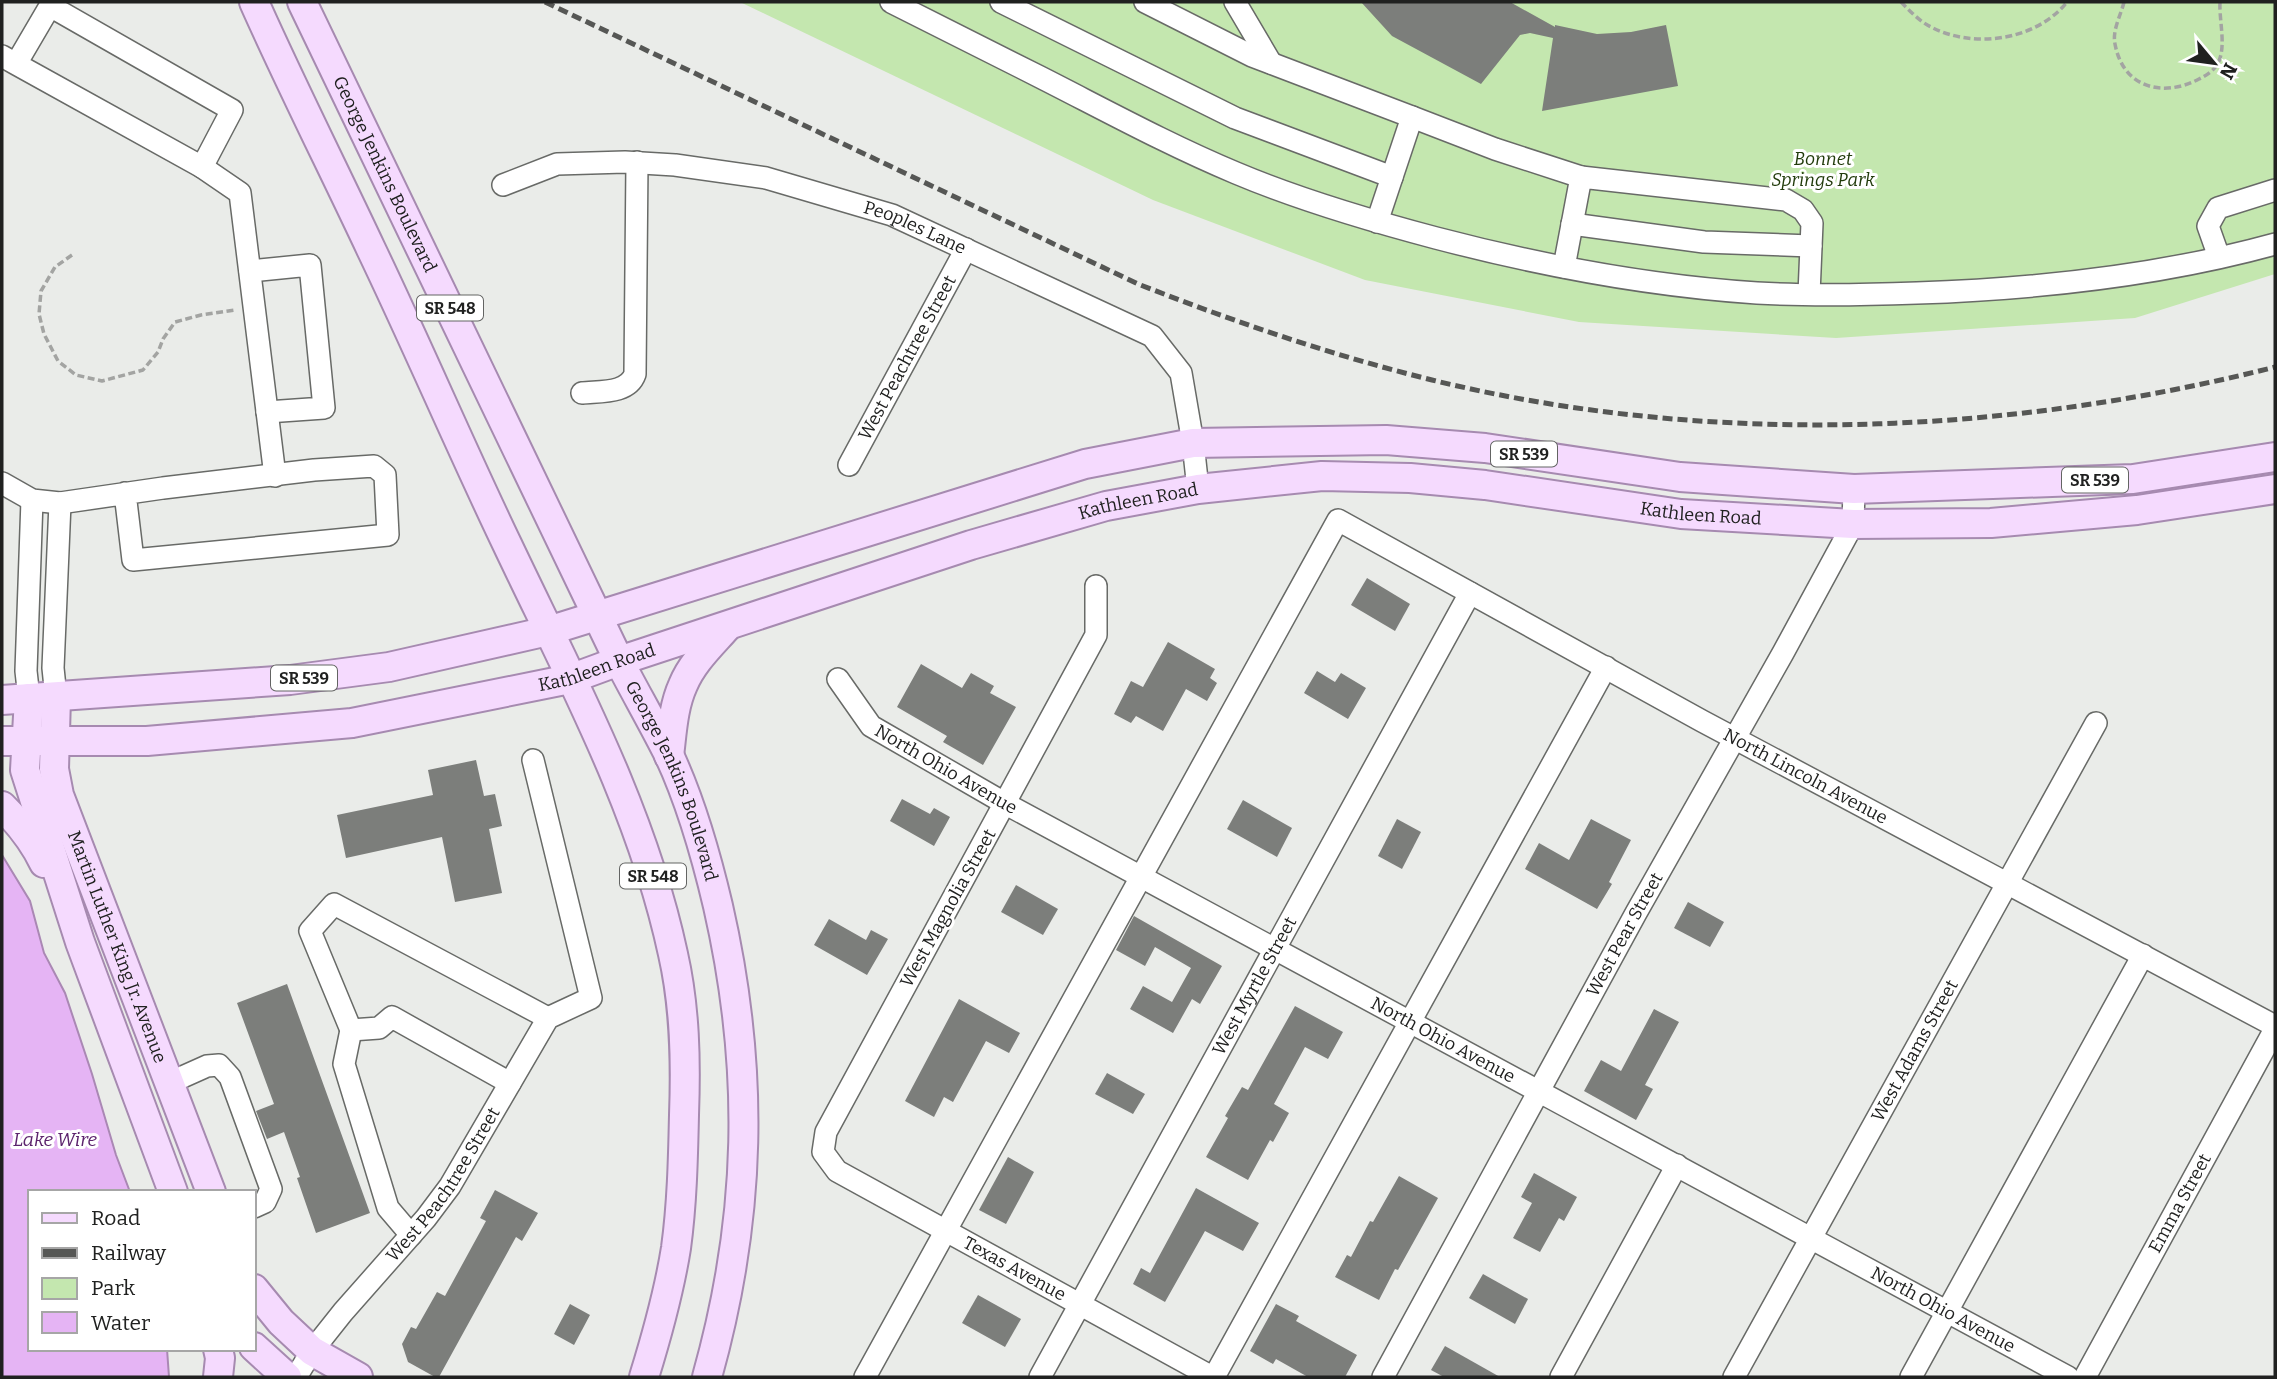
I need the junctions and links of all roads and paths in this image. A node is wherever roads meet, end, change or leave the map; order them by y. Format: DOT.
graph roads {
  1 [pos="254,2"];
  2 [pos="302,2"];
  3 [pos="1001,2"];
  4 [pos="1145,2"];
  5 [pos="1235,2"];
  6 [pos="1901,2"];
  7 [pos="2067,2"];
  8 [pos="2124,2"];
  9 [pos="2220,2"];
  10 [pos="895,3"];
  11 [pos="9,60"];
  12 [pos="1271,63"];
  13 [pos="1412,117"];
  14 [pos="637,162"];
  15 [pos="202,167"];
  16 [pos="1392,177"];
  17 [pos="1581,177"];
  18 [pos="503,185"];
  19 [pos="2275,190"];
  20 [pos="1377,222"];
  21 [pos="1572,224"];
  22 [pos="2275,244"];
  23 [pos="1811,246"];
  24 [pos="966,249"];
  25 [pos="72,255"];
  26 [pos="2219,257"];
  27 [pos="1564,267"];
  28 [pos="250,271"];
  29 [pos="1809,294"];
  30 [pos="254,307"];
  31 [pos="582,393"];
  32 [pos="268,412"];
  33 [pos="1193,443"];
  34 [pos="2275,457"];
  35 [pos="849,466"];
  36 [pos="275,476"];
  37 [pos="2,483"];
  38 [pos="1198,489"];
  39 [pos="1854,489"];
  40 [pos="2275,489"];
  41 [pos="125,493"];
  42 [pos="32,500"];
  43 [pos="60,503"];
  44 [pos="1853,524"];
  45 [pos="1096,586"];
  46 [pos="1470,593"];
  47 [pos="597,615"];
  48 [pos="729,626"];
  49 [pos="548,631"];
  50 [pos="619,661"];
  51 [pos="1606,667"];
  52 [pos="838,678"];
  53 [pos="570,679"];
  54 [pos="29,698"];
  55 [pos="2096,723"];
  56 [pos="1736,737"];
  57 [pos="28,741"];
  58 [pos="669,756"];
  59 [pos="533,760"];
  60 [pos="1006,804"];
  61 [pos="2,806"];
  62 [pos="1140,877"];
  63 [pos="2008,882"];
  64 [pos="80,942"];
  65 [pos="1274,949"];
  66 [pos="2143,955"];
  67 [pos="548,1018"];
  68 [pos="1409,1022"];
  69 [pos="2275,1027"];
  70 [pos="351,1031"];
  71 [pos="169,1083"];
  72 [pos="509,1083"];
  73 [pos="1539,1091"];
  74 [pos="824,1152"];
  75 [pos="1677,1165"];
  76 [pos="172,1190"];
  77 [pos="210,1190"];
  78 [pos="256,1206"];
  79 [pos="946,1231"];
  80 [pos="411,1236"];
  81 [pos="1811,1238"];
  82 [pos="256,1291"];
  83 [pos="1079,1305"];
  84 [pos="1947,1312"];
  85 [pos="256,1349"];
  86 [pos="218,1351"];
  87 [pos="312,1351"];
  88 [pos="218,1377"];
  89 [pos="288,1377"];
  90 [pos="296,1377"];
  91 [pos="358,1377"];
  92 [pos="644,1377"];
  93 [pos="707,1377"];
  94 [pos="865,1377"];
  95 [pos="1040,1377"];
  96 [pos="1213,1377"];
  97 [pos="1383,1377"];
  98 [pos="1561,1377"];
  99 [pos="1734,1377"];
  100 [pos="1911,1377"];
  101 [pos="2068,1377"];
  102 [pos="2085,1377"];
  1 -- 49 [label="main road, SR 548"];
  2 -- 47 [label="main road, George Jenkins Boulevard / SR 548"];
  3 -- 16 [label="street"];
  4 -- 12 [label="street"];
  5 -- 12 [label="street"];
  6 -- 7 [label="path"];
  8 -- 9 [label="path"];
  10 -- 20 [label="street"];
  11 -- 15 [label="street"];
  11 -- 15 [label="street"];
  12 -- 13 [label="street"];
  13 -- 16 [label="street"];
  13 -- 17 [label="street"];
  14 -- 18 [label="street, Peoples Lane"];
  14 -- 24 [label="street, Peoples Lane"];
  14 -- 31 [label="street"];
  15 -- 28 [label="street"];
  16 -- 20 [label="street"];
  17 -- 21 [label="street"];
  17 -- 23 [label="street"];
  19 -- 26 [label="street"];
  20 -- 27 [label="street"];
  21 -- 23 [label="street"];
  21 -- 27 [label="street"];
  22 -- 26 [label="street"];
  23 -- 29 [label="street"];
  24 -- 33 [label="street, Peoples Lane"];
  24 -- 35 [label="street, West Peachtree Street"];
  25 -- 30 [label="path"];
  26 -- 29 [label="street"];
  27 -- 29 [label="street"];
  28 -- 30 [label="street"];
  28 -- 32 [label="street"];
  30 -- 32 [label="street"];
  32 -- 36 [label="street"];
  33 -- 38 [label="street, Peoples Lane"];
  33 -- 39 [label="main road, Kathleen Road / SR 539"];
  33 -- 47 [label="main road, Kathleen Road / SR 539"];
  34 -- 39 [label="main road, Kathleen Road / SR 539"];
  36 -- 41 [label="street"];
  36 -- 41 [label="street"];
  37 -- 42 [label="street"];
  38 -- 44 [label="main road, Kathleen Road / SR 539"];
  38 -- 48 [label="main road, Kathleen Road / SR 539"];
  39 -- 44 [label="street, West Pear Street"];
  40 -- 44 [label="main road, Kathleen Road / SR 539"];
  41 -- 43 [label="street"];
  42 -- 43 [label="street"];
  42 -- 54 [label="street"];
  43 -- 54 [label="street"];
  44 -- 56 [label="street, West Pear Street"];
  45 -- 60 [label="street, West Magnolia Street"];
  46 -- 51 [label="street, North Lincoln Avenue"];
  46 -- 62 [label="street, North Lincoln Avenue"];
  46 -- 65 [label="street, West Myrtle Street"];
  47 -- 49 [label="main road, Kathleen Road / SR 539"];
  47 -- 50 [label="main road, George Jenkins Boulevard / SR 548"];
  48 -- 50 [label="main road, Kathleen Road / SR 539"];
  48 -- 58 [label="main road"];
  49 -- 53 [label="main road, SR 548"];
  49 -- 54 [label="main road, Kathleen Road / SR 539"];
  50 -- 53 [label="main road, Kathleen Road / SR 539"];
  50 -- 58 [label="main road, George Jenkins Boulevard / SR 548"];
  51 -- 56 [label="street, North Lincoln Avenue"];
  51 -- 68 [label="street"];
  52 -- 60 [label="street, North Ohio Avenue"];
  53 -- 57 [label="main road, Kathleen Road / SR 539"];
  53 -- 92 [label="main road, SR 548"];
  54 -- 57 [label="main road, Martin Luther King Jr. Avenue"];
  55 -- 63 [label="street, West Adams Street"];
  56 -- 63 [label="street, North Lincoln Avenue"];
  56 -- 73 [label="street, West Pear Street"];
  57 -- 64 [label="main road, Martin Luther King Jr. Avenue"];
  57 -- 71 [label="main road, Martin Luther King Jr. Avenue"];
  58 -- 93 [label="main road, George Jenkins Boulevard / SR 548"];
  59 -- 67 [label="street"];
  60 -- 62 [label="street, North Ohio Avenue"];
  60 -- 74 [label="street, West Magnolia Street"];
  61 -- 64 [label="main road"];
  62 -- 65 [label="street, North Ohio Avenue"];
  62 -- 79 [label="street"];
  63 -- 66 [label="street, North Lincoln Avenue"];
  63 -- 81 [label="street, West Adams Street"];
  64 -- 76 [label="main road, Martin Luther King Jr. Avenue"];
  65 -- 68 [label="street, North Ohio Avenue"];
  65 -- 83 [label="street, West Myrtle Street"];
  66 -- 69 [label="street, North Lincoln Avenue"];
  66 -- 84 [label="street"];
  67 -- 70 [label="street"];
  67 -- 72 [label="street, West Peachtree Street"];
  68 -- 73 [label="street, North Ohio Avenue"];
  68 -- 96 [label="street"];
  69 -- 102 [label="street, Emma Street"];
  70 -- 72 [label="street"];
  70 -- 80 [label="street"];
  71 -- 77 [label="main road, Martin Luther King Jr. Avenue"];
  71 -- 78 [label="street"];
  72 -- 80 [label="street, West Peachtree Street"];
  73 -- 75 [label="street, North Ohio Avenue"];
  73 -- 97 [label="street, West Pear Street"];
  74 -- 79 [label="street, Texas Avenue"];
  75 -- 81 [label="street, North Ohio Avenue"];
  75 -- 98 [label="street"];
  79 -- 83 [label="street, Texas Avenue"];
  79 -- 94 [label="street"];
  80 -- 87 [label="street, West Peachtree Street"];
  81 -- 84 [label="street, North Ohio Avenue"];
  81 -- 99 [label="street, West Adams Street"];
  82 -- 87 [label="main road"];
  83 -- 95 [label="street, West Myrtle Street"];
  83 -- 96 [label="street, Texas Avenue"];
  84 -- 100 [label="street"];
  84 -- 101 [label="street, North Ohio Avenue"];
  85 -- 89 [label="main road"];
  86 -- 88 [label="main road"];
  87 -- 90 [label="street, West Peachtree Street"];
  87 -- 91 [label="main road"];
}
